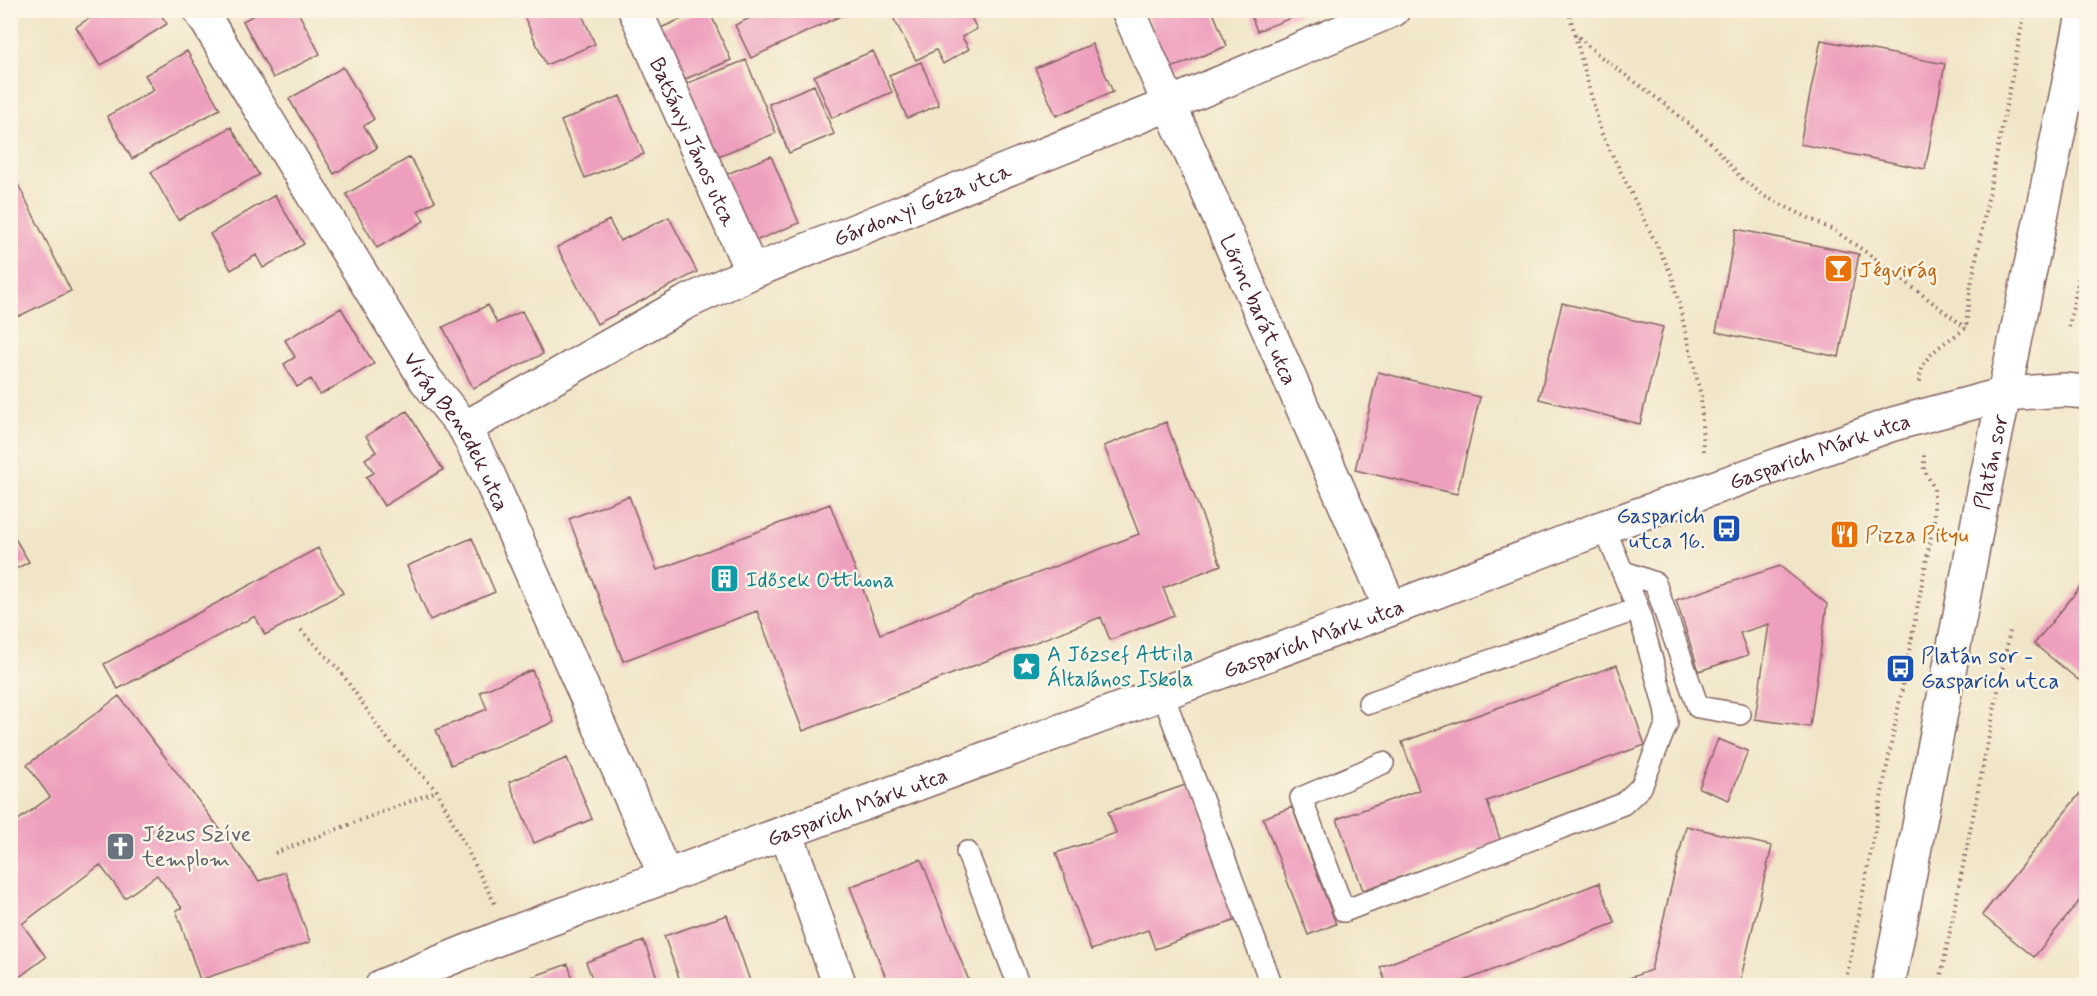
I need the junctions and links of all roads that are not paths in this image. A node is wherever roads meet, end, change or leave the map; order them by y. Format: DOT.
graph roads {
  1 [pos="200,10"];
  2 [pos="635,10"];
  3 [pos="1128,10"];
  4 [pos="1393,10"];
  5 [pos="2084,10"];
  6 [pos="1170,104"];
  7 [pos="752,272"];
  8 [pos="2086,392"];
  9 [pos="2005,394"];
  10 [pos="465,428"];
  11 [pos="1604,527"];
  12 [pos="1622,571"];
  13 [pos="1391,609"];
  14 [pos="1638,609"];
  15 [pos="1162,692"];
  16 [pos="1369,703"];
  17 [pos="1740,714"];
  18 [pos="1383,763"];
  19 [pos="786,832"];
  20 [pos="967,852"];
  21 [pos="666,877"];
  22 [pos="382,986"];
  23 [pos="840,986"];
  24 [pos="1018,986"];
  25 [pos="1272,986"];
  26 [pos="1888,986"];
  1 -- 10 [label="street, Virág Benedek utca"];
  2 -- 7 [label="street, Batsányi János utca"];
  3 -- 6 [label="street, Lőrinc barát utca"];
  4 -- 6 [label="street, Gárdonyi Géza utca"];
  5 -- 9 [label="street, Platán sor"];
  6 -- 7 [label="street, Gárdonyi Géza utca"];
  6 -- 13 [label="street, Lőrinc barát utca"];
  7 -- 10 [label="street, Gárdonyi Géza utca"];
  8 -- 9 [label="street, Gasparich Márk utca"];
  9 -- 11 [label="street, Gasparich Márk utca"];
  9 -- 26 [label="street, Platán sor"];
  10 -- 21 [label="street, Virág Benedek utca"];
  11 -- 12 [label="lane"];
  11 -- 13 [label="street, Gasparich Márk utca"];
  12 -- 14 [label="lane"];
  12 -- 17 [label="lane"];
  13 -- 15 [label="street, Gasparich Márk utca"];
  14 -- 16 [label="lane"];
  14 -- 18 [label="lane"];
  15 -- 19 [label="street, Gasparich Márk utca"];
  15 -- 25 [label="lane"];
  19 -- 21 [label="street, Gasparich Márk utca"];
  19 -- 23 [label="street"];
  20 -- 24 [label="lane"];
  21 -- 22 [label="street, Gasparich Márk utca"];
}
